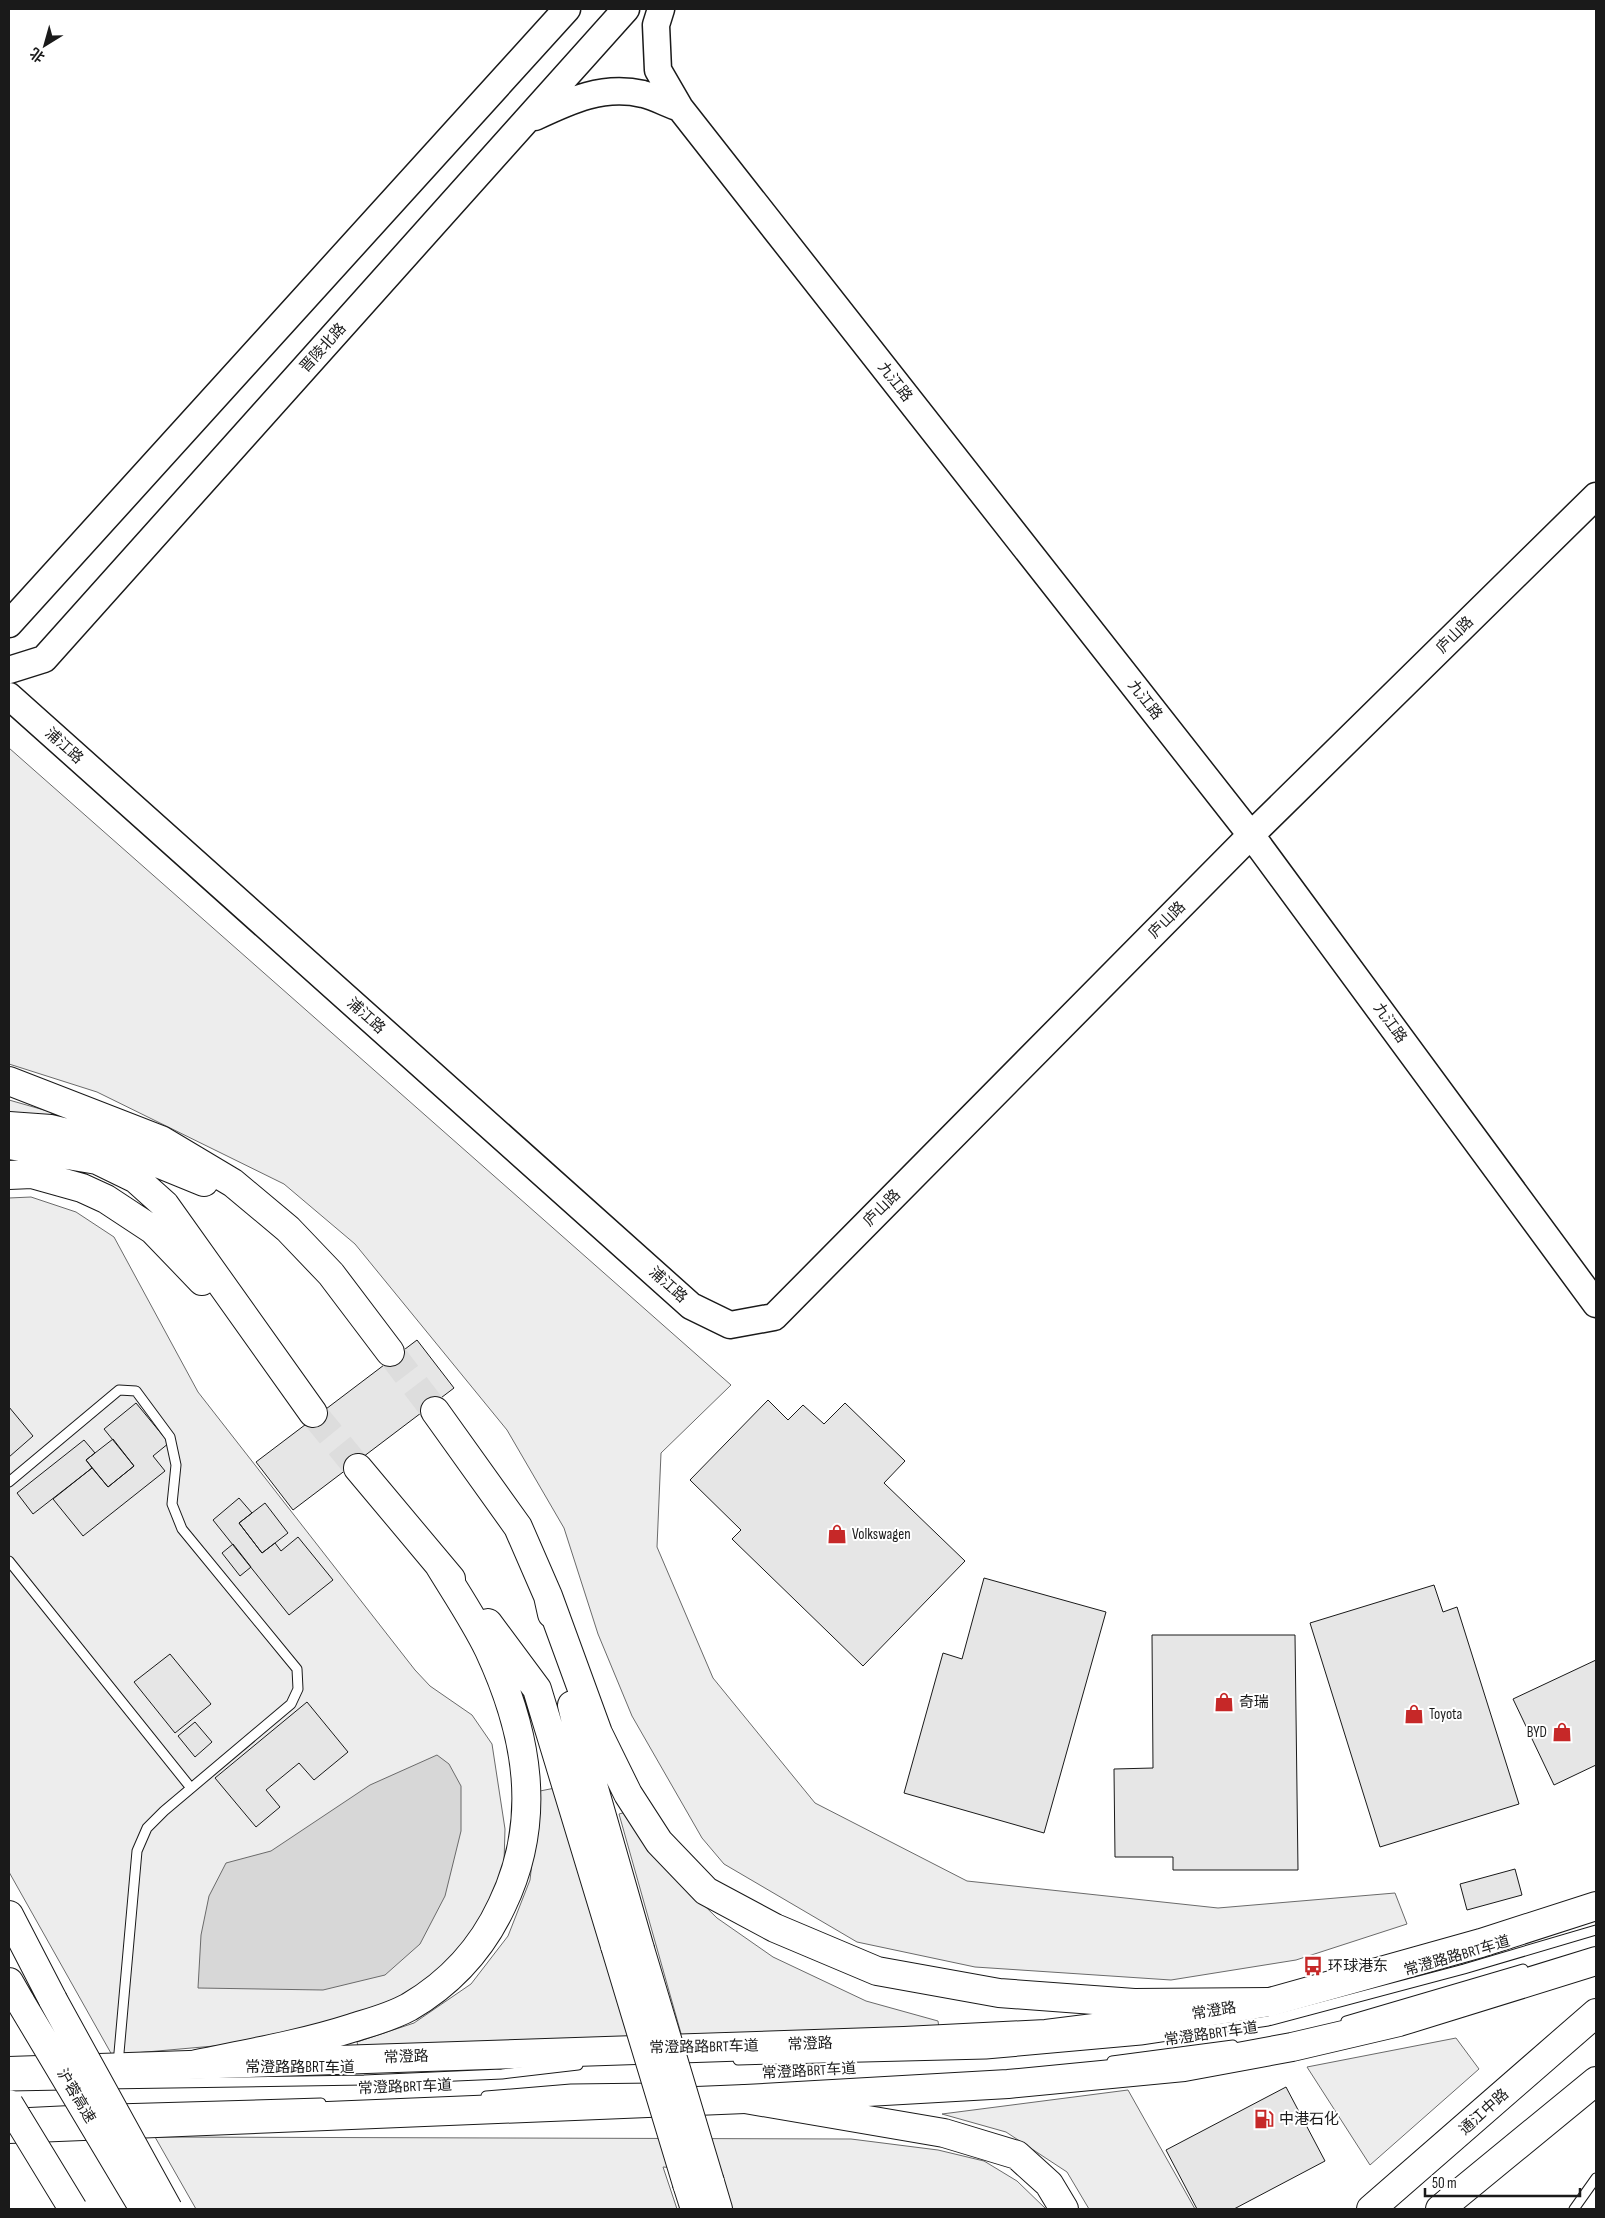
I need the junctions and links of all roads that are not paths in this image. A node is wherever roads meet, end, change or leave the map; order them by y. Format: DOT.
graph roads {
  1 [pos="567,9"];
  2 [pos="626,9"];
  3 [pos="661,9"];
  4 [pos="680,108"];
  5 [pos="526,121"];
  6 [pos="1596,496"];
  7 [pos="9,624"];
  8 [pos="9,670"];
  9 [pos="9,696"];
  10 [pos="1251,835"];
  11 [pos="9,1081"];
  12 [pos="9,1126"];
  13 [pos="9,1145"];
  14 [pos="9,1175"];
  15 [pos="288,1229"];
  16 [pos="1596,1304"];
  17 [pos="730,1325"];
  18 [pos="390,1352"];
  19 [pos="269,1353"];
  20 [pos="434,1411"];
  21 [pos="313,1413"];
  22 [pos="358,1468"];
  23 [pos="9,1482"];
  24 [pos="9,1561"];
  25 [pos="439,1565"];
  26 [pos="548,1596"];
  27 [pos="191,1788"];
  28 [pos="1596,1906"];
  29 [pos="9,1915"];
  30 [pos="1596,1930"];
  31 [pos="628,1948"];
  32 [pos="1596,1961"];
  33 [pos="1534,1966"];
  34 [pos="15,1992"];
  35 [pos="1270,2002"];
  36 [pos="1596,2013"];
  37 [pos="1337,2023"];
  38 [pos="1246,2043"];
  39 [pos="729,2060"];
  40 [pos="1104,2061"];
  41 [pos="680,2062"];
  42 [pos="641,2063"];
  43 [pos="197,2064"];
  44 [pos="592,2064"];
  45 [pos="118,2067"];
  46 [pos="9,2071"];
  47 [pos="1596,2081"];
  48 [pos="9,2086"];
  49 [pos="808,2086"];
  50 [pos="689,2088"];
  51 [pos="756,2094"];
  52 [pos="477,2097"];
  53 [pos="328,2102"];
  54 [pos="9,2104"];
  55 [pos="9,2113"];
  56 [pos="9,2128"];
  57 [pos="1596,2178"];
  58 [pos="698,2192"];
  59 [pos="1448,2207"];
  60 [pos="73,2209"];
  61 [pos="144,2209"];
  62 [pos="168,2209"];
  63 [pos="718,2209"];
  64 [pos="1064,2209"];
  65 [pos="1371,2209"];
  66 [pos="1574,2209"];
  1 -- 7 [label="street"];
  2 -- 5 [label="street, 晋陵北路"];
  3 -- 4 [label="street, 九江路"];
  4 -- 5 [label="street"];
  4 -- 10 [label="street, 九江路"];
  5 -- 8 [label="street, 晋陵北路"];
  6 -- 10 [label="street, 庐山路"];
  9 -- 17 [label="street, 浦江路"];
  10 -- 16 [label="street, 九江路"];
  10 -- 17 [label="street, 庐山路"];
  11 -- 15 [label="main road"];
  12 -- 15 [label="main road"];
  13 -- 19 [label="main road"];
  14 -- 19 [label="main road"];
  15 -- 18 [label="main road"];
  19 -- 21 [label="main road"];
  20 -- 26 [label="main road"];
  22 -- 25 [label="main road"];
  23 -- 27 [label="lane"];
  24 -- 27 [label="lane"];
  25 -- 31 [label="main road"];
  25 -- 43 [label="main road"];
  26 -- 31 [label="main road"];
  26 -- 35 [label="main road"];
  27 -- 45 [label="lane"];
  28 -- 35 [label="main road, 常澄路"];
  29 -- 62 [label="main road, bridge"];
  30 -- 39 [label="lane, 常澄路路BRT车道"];
  31 -- 58 [label="main road, bridge"];
  32 -- 51 [label="main road"];
  33 -- 37 [label="lane"];
  34 -- 61 [label="main road, 沪蓉高速, bridge"];
  35 -- 43 [label="main road, 常澄路"];
  36 -- 65 [label="main road, 通江中路"];
  38 -- 40 [label="lane, 常澄路BRT车道"];
  41 -- 42 [label="lane, 常澄路路BRT车道"];
  43 -- 45 [label="main road, 常澄路"];
  44 -- 48 [label="lane, 常澄路路BRT车道"];
  45 -- 46 [label="main road, 常澄路"];
  47 -- 59 [label="main road"];
  49 -- 51 [label="lane, 常澄路BRT车道"];
  50 -- 52 [label="lane"];
  51 -- 56 [label="main road"];
  51 -- 64 [label="main road"];
  53 -- 55 [label="lane"];
  54 -- 60 [label="main road, bridge"];
  57 -- 66 [label="lane"];
  58 -- 63 [label="main road"];
}
